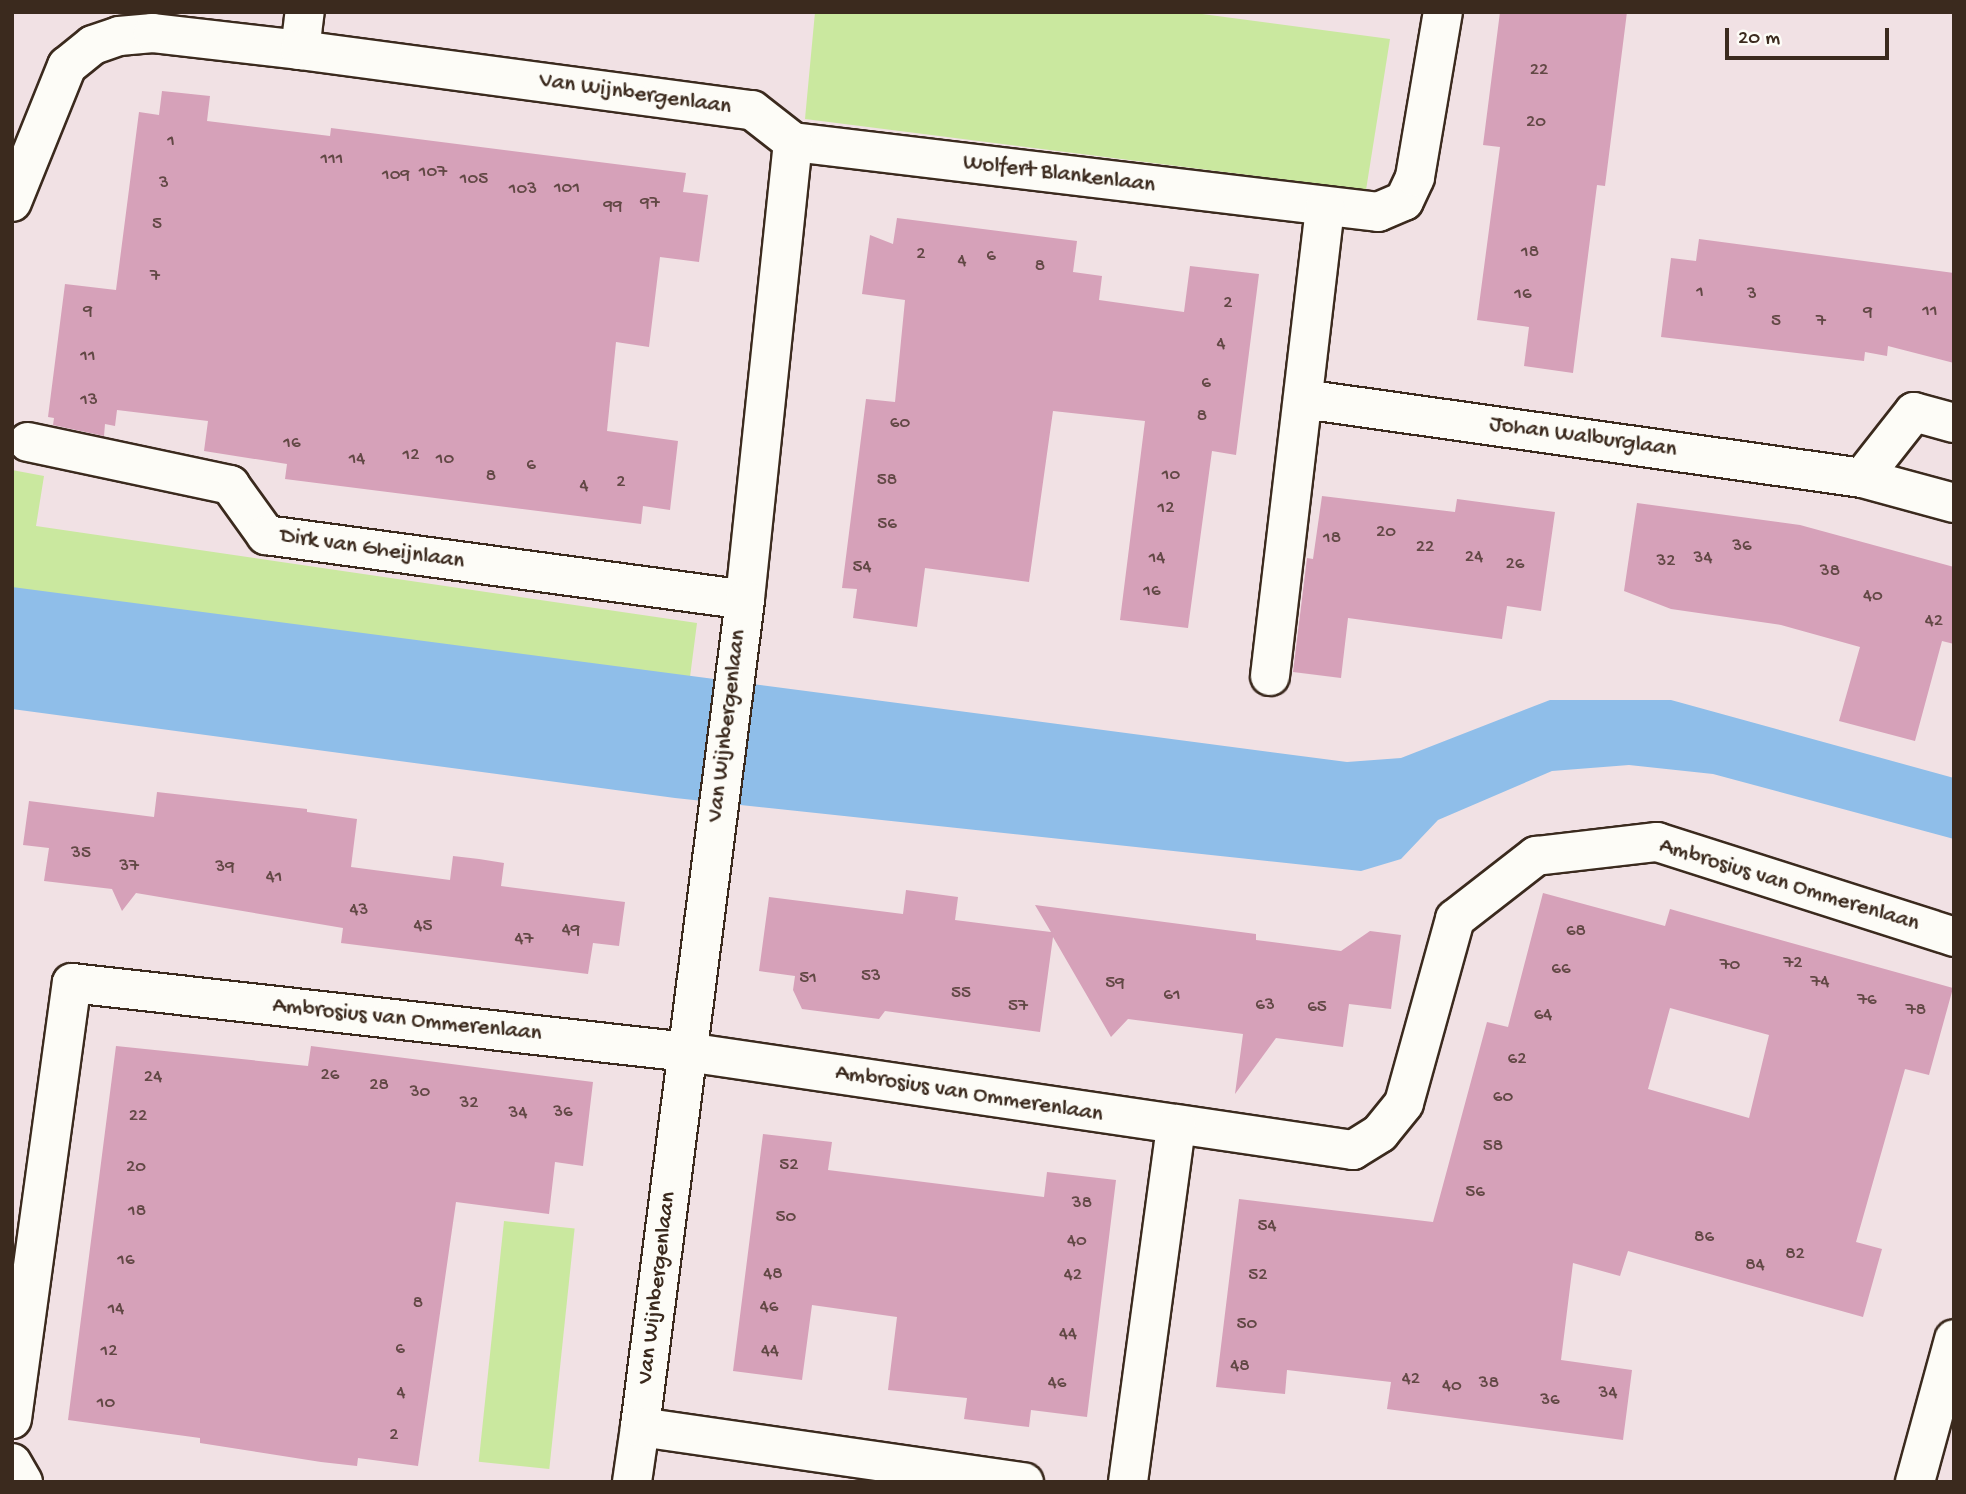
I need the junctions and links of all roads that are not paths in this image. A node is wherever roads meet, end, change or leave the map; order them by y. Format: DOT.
graph roads {
  1 [pos="305,12"];
  2 [pos="1437,12"];
  3 [pos="1443,13"];
  4 [pos="300,50"];
  5 [pos="793,142"];
  6 [pos="12,202"];
  7 [pos="1325,207"];
  8 [pos="1303,399"];
  9 [pos="1954,423"];
  10 [pos="28,442"];
  11 [pos="1862,478"];
  12 [pos="1954,503"];
  13 [pos="745,600"];
  14 [pos="1270,676"];
  15 [pos="1954,937"];
  16 [pos="687,1052"];
  17 [pos="1176,1126"];
  18 [pos="1954,1339"];
  19 [pos="12,1419"];
  20 [pos="640,1427"];
  21 [pos="12,1463"];
  22 [pos="23,1482"];
  23 [pos="632,1482"];
  24 [pos="1024,1482"];
  25 [pos="1128,1482"];
  26 [pos="1916,1482"];
  1 -- 4 [label="street"];
  2 -- 3 [label="street"];
  3 -- 7 [label="street, Wolfert Blankenlaan"];
  4 -- 5 [label="street, Van Wijnbergenlaan"];
  4 -- 6 [label="street, Van Wijnbergenlaan"];
  5 -- 7 [label="street, Wolfert Blankenlaan"];
  5 -- 13 [label="street, Van Wijnbergenlaan"];
  7 -- 8 [label="street"];
  8 -- 11 [label="street, Johan Walburglaan"];
  8 -- 14 [label="street"];
  9 -- 11 [label="street"];
  10 -- 13 [label="street, Dirk van Gheijnlaan"];
  11 -- 12 [label="street, Johan Walburglaan"];
  13 -- 16 [label="street, Van Wijnbergenlaan"];
  15 -- 17 [label="street, Ambrosius van Ommerenlaan"];
  16 -- 17 [label="street, Ambrosius van Ommerenlaan"];
  16 -- 19 [label="street, Ambrosius van Ommerenlaan"];
  16 -- 20 [label="street, Van Wijnbergenlaan"];
  17 -- 25 [label="street"];
  18 -- 26 [label="street"];
  20 -- 23 [label="street"];
  20 -- 24 [label="street"];
  21 -- 22 [label="street"];
}
